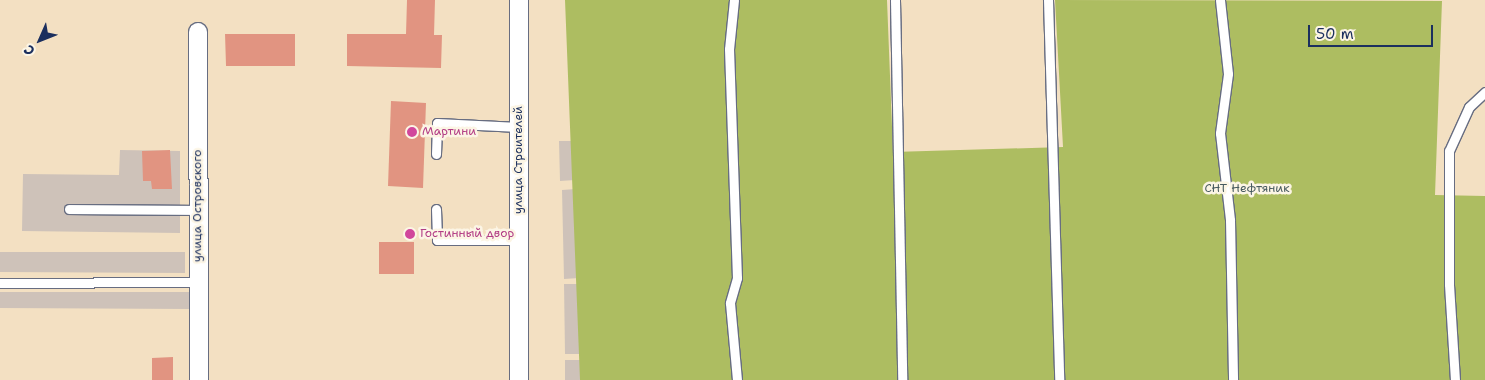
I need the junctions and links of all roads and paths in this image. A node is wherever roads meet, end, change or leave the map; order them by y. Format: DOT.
graph roads {
  1 [pos="518,0"];
  2 [pos="734,0"];
  3 [pos="895,0"];
  4 [pos="1048,0"];
  5 [pos="1220,0"];
  6 [pos="198,32"];
  7 [pos="1485,92"];
  8 [pos="519,126"];
  9 [pos="436,154"];
  10 [pos="68,209"];
  11 [pos="436,209"];
  12 [pos="198,210"];
  13 [pos="519,240"];
  14 [pos="199,282"];
  15 [pos="0,283"];
  16 [pos="199,380"];
  17 [pos="519,380"];
  18 [pos="737,380"];
  19 [pos="902,380"];
  20 [pos="1060,380"];
  21 [pos="1233,380"];
  22 [pos="1455,380"];
  1 -- 8 [label="street, улица Строителей"];
  2 -- 18 [label="lane"];
  3 -- 19 [label="lane"];
  4 -- 20 [label="lane"];
  5 -- 21 [label="lane"];
  6 -- 12 [label="street, улица Островского"];
  7 -- 22 [label="lane"];
  8 -- 9 [label="lane"];
  8 -- 13 [label="street, улица Строителей"];
  10 -- 12 [label="lane"];
  11 -- 13 [label="lane"];
  12 -- 14 [label="street, улица Островского"];
  13 -- 17 [label="street, улица Строителей"];
  14 -- 15 [label="lane"];
  14 -- 16 [label="street, улица Островского"];
}
